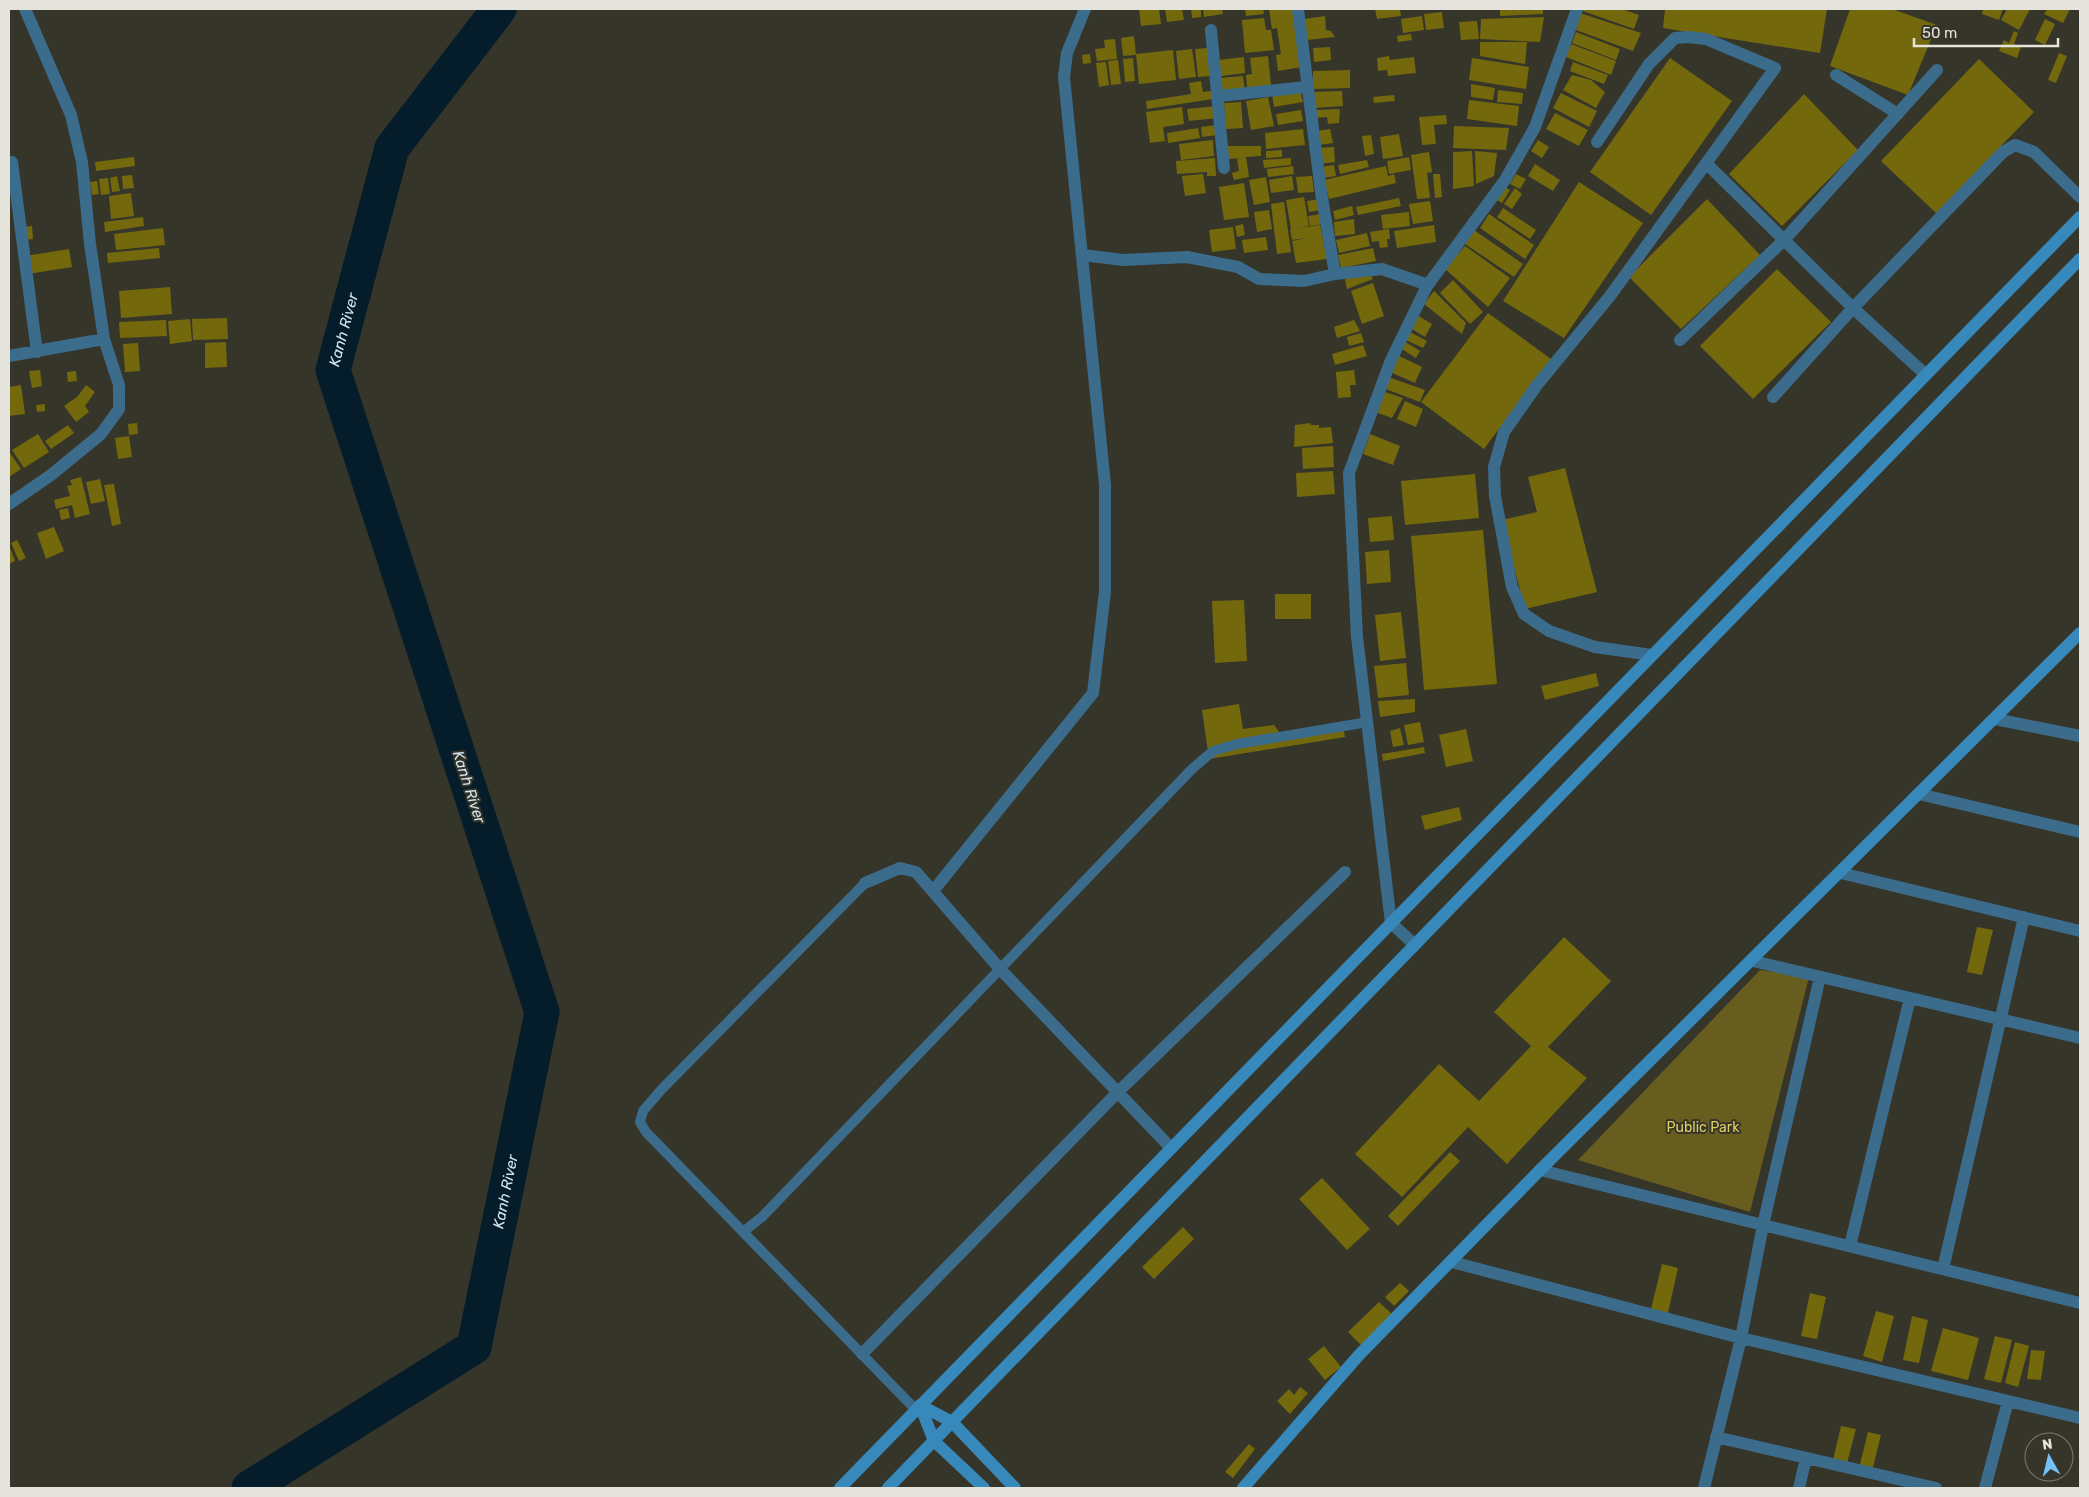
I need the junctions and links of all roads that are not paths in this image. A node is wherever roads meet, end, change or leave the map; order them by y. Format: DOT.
graph roads {
  1 [pos="25,9"];
  2 [pos="1085,9"];
  3 [pos="1298,9"];
  4 [pos="1577,9"];
  5 [pos="1211,30"];
  6 [pos="1937,70"];
  7 [pos="1836,75"];
  8 [pos="1306,87"];
  9 [pos="1218,96"];
  10 [pos="1898,114"];
  11 [pos="1597,142"];
  12 [pos="12,162"];
  13 [pos="1706,162"];
  14 [pos="1224,168"];
  15 [pos="2080,198"];
  16 [pos="2080,217"];
  17 [pos="1785,239"];
  18 [pos="1083,255"];
  19 [pos="2080,260"];
  20 [pos="1334,274"];
  21 [pos="1428,285"];
  22 [pos="1853,308"];
  23 [pos="104,339"];
  24 [pos="1680,340"];
  25 [pos="37,352"];
  26 [pos="9,356"];
  27 [pos="1926,375"];
  28 [pos="1773,397"];
  29 [pos="9,504"];
  30 [pos="2079,636"];
  31 [pos="1652,655"];
  32 [pos="1995,719"];
  33 [pos="1368,722"];
  34 [pos="2080,736"];
  35 [pos="1920,794"];
  36 [pos="2080,832"];
  37 [pos="1345,872"];
  38 [pos="1841,873"];
  39 [pos="865,883"];
  40 [pos="933,891"];
  41 [pos="2024,917"];
  42 [pos="1391,923"];
  43 [pos="2080,930"];
  44 [pos="1415,945"];
  45 [pos="1753,961"];
  46 [pos="1000,969"];
  47 [pos="1820,977"];
  48 [pos="1910,998"];
  49 [pos="2002,1020"];
  50 [pos="2080,1038"];
  51 [pos="1118,1092"];
  52 [pos="1171,1148"];
  53 [pos="1540,1170"];
  54 [pos="1764,1225"];
  55 [pos="743,1232"];
  56 [pos="1850,1246"];
  57 [pos="1452,1262"];
  58 [pos="1943,1269"];
  59 [pos="2080,1303"];
  60 [pos="1741,1338"];
  61 [pos="862,1354"];
  62 [pos="2008,1401"];
  63 [pos="918,1407"];
  64 [pos="2080,1418"];
  65 [pos="952,1422"];
  66 [pos="1716,1437"];
  67 [pos="934,1441"];
  68 [pos="1806,1458"];
  69 [pos="1893,1483"];
  70 [pos="840,1488"];
  71 [pos="888,1488"];
  72 [pos="984,1488"];
  73 [pos="1015,1488"];
  74 [pos="1244,1488"];
  75 [pos="1704,1488"];
  76 [pos="1799,1488"];
  77 [pos="1936,1488"];
  78 [pos="1985,1488"];
  1 -- 23 [label="street"];
  2 -- 18 [label="street"];
  3 -- 8 [label="street"];
  4 -- 21 [label="street"];
  5 -- 9 [label="street"];
  6 -- 10 [label="street"];
  7 -- 10 [label="street"];
  8 -- 9 [label="street"];
  8 -- 20 [label="street"];
  9 -- 14 [label="street"];
  10 -- 17 [label="street"];
  11 -- 13 [label="street"];
  12 -- 25 [label="street"];
  13 -- 17 [label="street"];
  13 -- 31 [label="street"];
  15 -- 22 [label="street"];
  16 -- 27 [label="street"];
  17 -- 22 [label="street"];
  17 -- 24 [label="street"];
  18 -- 20 [label="street"];
  18 -- 40 [label="street"];
  19 -- 44 [label="street"];
  20 -- 21 [label="street"];
  21 -- 33 [label="street"];
  22 -- 27 [label="street"];
  22 -- 28 [label="street"];
  23 -- 25 [label="street"];
  23 -- 29 [label="street"];
  25 -- 26 [label="street"];
  27 -- 31 [label="street"];
  30 -- 32 [label="street"];
  31 -- 42 [label="street"];
  32 -- 34 [label="street"];
  32 -- 35 [label="street"];
  33 -- 42 [label="street"];
  33 -- 46 [label="lane"];
  35 -- 36 [label="street"];
  35 -- 38 [label="street"];
  37 -- 51 [label="street"];
  38 -- 41 [label="street"];
  38 -- 45 [label="street"];
  39 -- 40 [label="street"];
  39 -- 55 [label="lane"];
  40 -- 46 [label="street"];
  41 -- 43 [label="street"];
  41 -- 49 [label="street"];
  42 -- 44 [label="street"];
  42 -- 52 [label="street"];
  44 -- 65 [label="street"];
  45 -- 47 [label="street"];
  45 -- 53 [label="street"];
  46 -- 51 [label="street"];
  46 -- 55 [label="lane"];
  47 -- 48 [label="street"];
  47 -- 54 [label="street"];
  48 -- 49 [label="street"];
  48 -- 56 [label="street"];
  49 -- 50 [label="street"];
  49 -- 58 [label="street"];
  51 -- 52 [label="street"];
  51 -- 61 [label="street"];
  52 -- 63 [label="street"];
  53 -- 54 [label="street"];
  53 -- 57 [label="street"];
  54 -- 56 [label="street"];
  54 -- 60 [label="street"];
  55 -- 61 [label="lane"];
  56 -- 58 [label="street"];
  57 -- 60 [label="street"];
  57 -- 74 [label="street"];
  58 -- 59 [label="street"];
  60 -- 62 [label="street"];
  60 -- 66 [label="street"];
  61 -- 63 [label="lane"];
  62 -- 64 [label="street"];
  62 -- 78 [label="street"];
  63 -- 65 [label="street"];
  63 -- 67 [label="street"];
  63 -- 70 [label="street"];
  65 -- 67 [label="street"];
  65 -- 73 [label="street"];
  66 -- 68 [label="street"];
  66 -- 75 [label="street"];
  67 -- 71 [label="street"];
  67 -- 72 [label="street"];
  68 -- 69 [label="street"];
  68 -- 76 [label="street"];
  69 -- 77 [label="street"];
}
